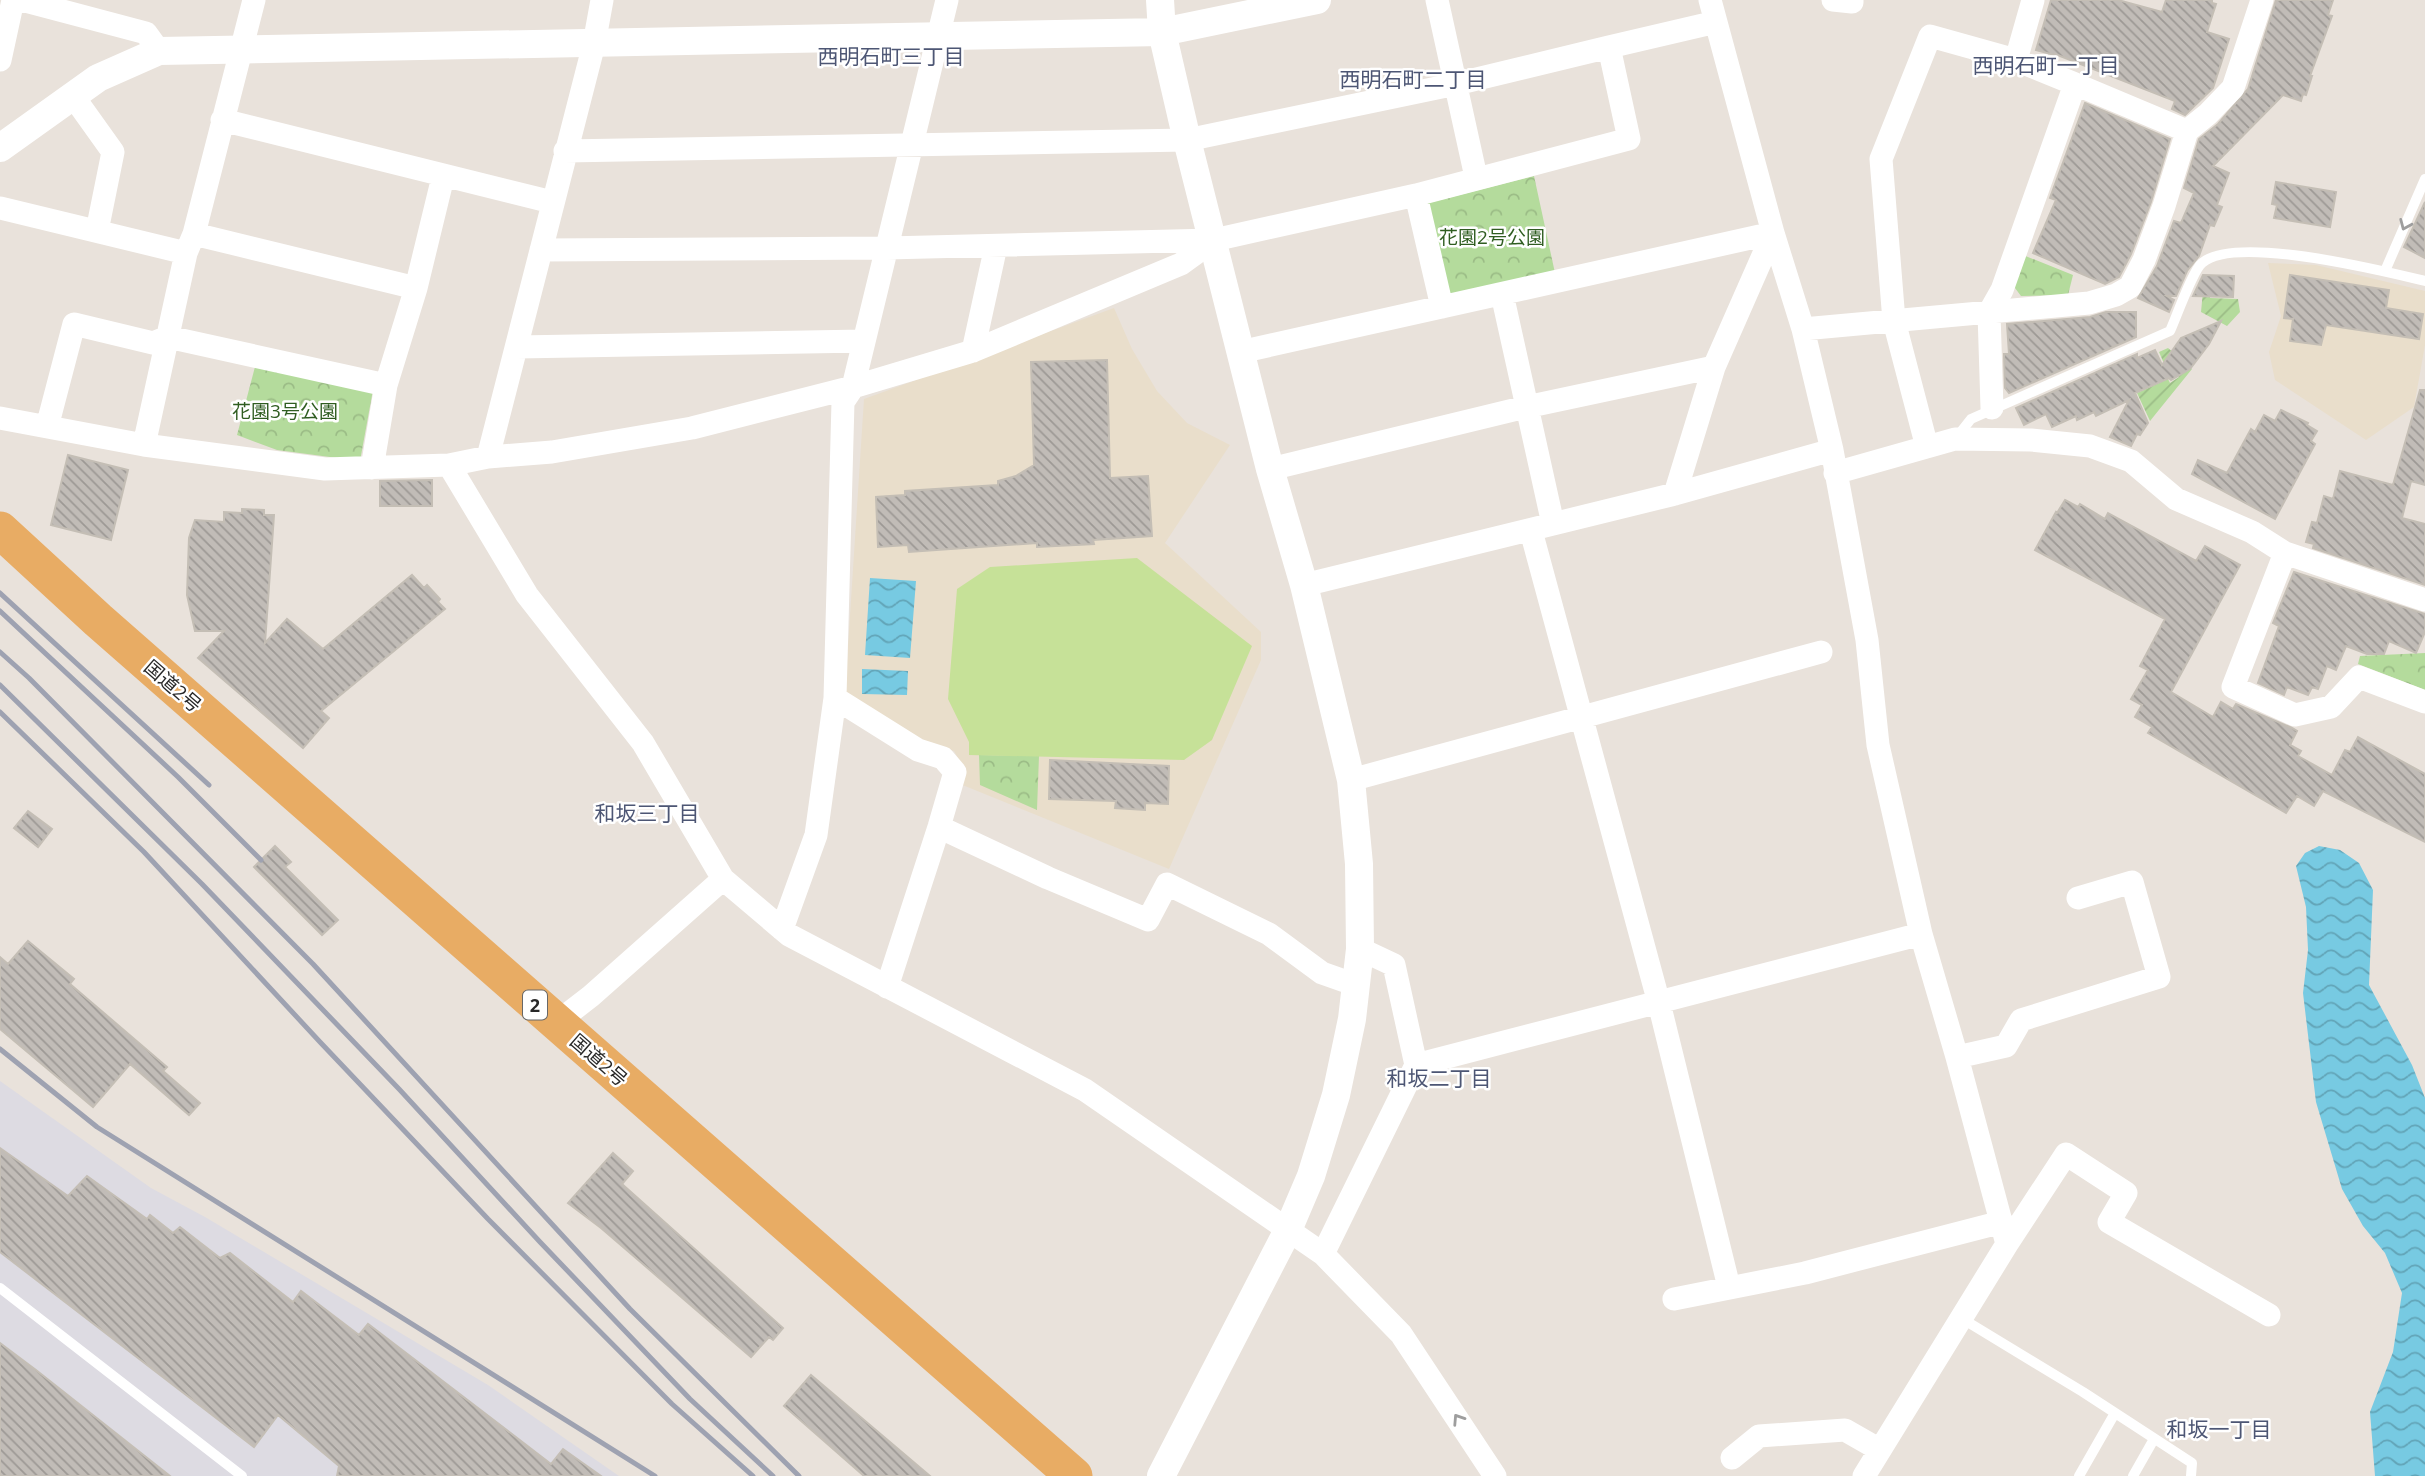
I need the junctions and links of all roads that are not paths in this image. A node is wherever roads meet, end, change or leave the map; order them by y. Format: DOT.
graph roads {
  1 [pos="13,0"];
  2 [pos="21,0"];
  3 [pos="254,0"];
  4 [pos="602,0"];
  5 [pos="947,0"];
  6 [pos="1160,0"];
  7 [pos="1317,0"];
  8 [pos="1437,0"];
  9 [pos="1710,0"];
  10 [pos="1833,0"];
  11 [pos="1852,0"];
  12 [pos="2033,0"];
  13 [pos="2262,0"];
  14 [pos="1716,22"];
  15 [pos="1162,32"];
  16 [pos="936,36"];
  17 [pos="594,44"];
  18 [pos="1609,47"];
  19 [pos="159,51"];
  20 [pos="241,51"];
  21 [pos="0,60"];
  22 [pos="2016,60"];
  23 [pos="1456,84"];
  24 [pos="2075,84"];
  25 [pos="73,96"];
  26 [pos="222,120"];
  27 [pos="2187,131"];
  28 [pos="1187,140"];
  29 [pos="913,146"];
  30 [pos="0,148"];
  31 [pos="565,151"];
  32 [pos="443,177"];
  33 [pos="1476,177"];
  34 [pos="2425,179"];
  35 [pos="1416,195"];
  36 [pos="552,202"];
  37 [pos="0,208"];
  38 [pos="97,231"];
  39 [pos="1773,233"];
  40 [pos="1214,240"];
  41 [pos="190,243"];
  42 [pos="996,246"];
  43 [pos="887,248"];
  44 [pos="541,250"];
  45 [pos="2385,271"];
  46 [pos="2425,281"];
  47 [pos="416,288"];
  48 [pos="1502,294"];
  49 [pos="1442,307"];
  50 [pos="1989,313"];
  51 [pos="1894,321"];
  52 [pos="1803,329"];
  53 [pos="168,337"];
  54 [pos="864,341"];
  55 [pos="517,347"];
  56 [pos="973,351"];
  57 [pos="1240,352"];
  58 [pos="1714,367"];
  59 [pos="386,385"];
  60 [pos="853,387"];
  61 [pos="1526,407"];
  62 [pos="1992,408"];
  63 [pos="0,418"];
  64 [pos="47,427"];
  65 [pos="1955,439"];
  66 [pos="144,445"];
  67 [pos="1927,447"];
  68 [pos="488,457"];
  69 [pos="1833,462"];
  70 [pos="449,465"];
  71 [pos="372,468"];
  72 [pos="1270,469"];
  73 [pos="1675,494"];
  74 [pos="1542,527"];
  75 [pos="0,530"];
  76 [pos="2285,553"];
  77 [pos="1304,585"];
  78 [pos="2425,600"];
  79 [pos="1821,652"];
  80 [pos="835,698"];
  81 [pos="2425,702"];
  82 [pos="1583,717"];
  83 [pos="1351,780"];
  84 [pos="939,827"];
  85 [pos="723,879"];
  86 [pos="2078,898"];
  87 [pos="782,929"];
  88 [pos="1921,934"];
  89 [pos="1360,949"];
  90 [pos="1356,985"];
  91 [pos="887,987"];
  92 [pos="1659,1003"];
  93 [pos="556,1023"];
  94 [pos="1957,1057"];
  95 [pos="1416,1065"];
  96 [pos="1288,1230"];
  97 [pos="2004,1233"];
  98 [pos="1323,1254"];
  99 [pos="1729,1287"];
  100 [pos="0,1288"];
  101 [pos="1674,1299"];
  102 [pos="2269,1315"];
  103 [pos="1961,1318"];
  104 [pos="2115,1413"];
  105 [pos="2154,1439"];
  106 [pos="1880,1450"];
  107 [pos="1732,1458"];
  108 [pos="242,1476"];
  109 [pos="1074,1476"];
  110 [pos="1161,1476"];
  111 [pos="1495,1476"];
  112 [pos="1864,1476"];
  113 [pos="2078,1476"];
  114 [pos="2133,1476"];
  115 [pos="2191,1476"];
  1 -- 21 [label="street"];
  2 -- 19 [label="street"];
  3 -- 20 [label="street"];
  4 -- 17 [label="street"];
  5 -- 16 [label="street"];
  6 -- 15 [label="street"];
  7 -- 15 [label="street"];
  8 -- 23 [label="street"];
  9 -- 14 [label="street"];
  10 -- 11 [label="street"];
  12 -- 22 [label="street"];
  13 -- 27 [label="street"];
  14 -- 18 [label="street"];
  14 -- 39 [label="street"];
  15 -- 16 [label="street"];
  15 -- 28 [label="street"];
  16 -- 17 [label="street"];
  16 -- 29 [label="street"];
  17 -- 20 [label="street"];
  17 -- 31 [label="street"];
  18 -- 23 [label="street"];
  18 -- 33 [label="street"];
  19 -- 20 [label="street"];
  19 -- 25 [label="street"];
  20 -- 26 [label="street"];
  22 -- 24 [label="street"];
  22 -- 51 [label="street"];
  23 -- 28 [label="street"];
  23 -- 33 [label="street"];
  24 -- 27 [label="street"];
  24 -- 50 [label="street"];
  25 -- 30 [label="street"];
  25 -- 38 [label="street"];
  26 -- 32 [label="street"];
  26 -- 41 [label="street"];
  27 -- 50 [label="street"];
  28 -- 29 [label="street"];
  28 -- 40 [label="street"];
  29 -- 31 [label="street"];
  29 -- 43 [label="street"];
  31 -- 36 [label="street"];
  32 -- 36 [label="street"];
  32 -- 47 [label="street"];
  33 -- 35 [label="street"];
  34 -- 45 [label="lane, one-way"];
  35 -- 40 [label="street"];
  35 -- 49 [label="street"];
  36 -- 44 [label="street"];
  37 -- 38 [label="street"];
  38 -- 41 [label="street"];
  39 -- 48 [label="street"];
  39 -- 52 [label="street"];
  39 -- 58 [label="street"];
  40 -- 42 [label="street"];
  40 -- 56 [label="street"];
  40 -- 57 [label="street"];
  41 -- 47 [label="street"];
  41 -- 53 [label="street"];
  42 -- 43 [label="street"];
  42 -- 56 [label="street"];
  43 -- 44 [label="street"];
  43 -- 54 [label="street"];
  44 -- 55 [label="street"];
  45 -- 46 [label="lane"];
  45 -- 62 [label="lane"];
  47 -- 59 [label="street"];
  48 -- 49 [label="street"];
  48 -- 61 [label="street"];
  49 -- 57 [label="street"];
  50 -- 51 [label="street"];
  50 -- 62 [label="street"];
  51 -- 52 [label="street"];
  51 -- 67 [label="street"];
  52 -- 69 [label="street"];
  53 -- 59 [label="street"];
  53 -- 64 [label="street"];
  53 -- 66 [label="street"];
  54 -- 55 [label="street"];
  54 -- 60 [label="street"];
  55 -- 68 [label="street"];
  56 -- 60 [label="street"];
  57 -- 72 [label="street"];
  58 -- 61 [label="street"];
  58 -- 73 [label="street"];
  59 -- 71 [label="street"];
  60 -- 68 [label="street"];
  60 -- 80 [label="street"];
  61 -- 72 [label="street"];
  61 -- 74 [label="street"];
  62 -- 65 [label="lane"];
  63 -- 64 [label="street"];
  64 -- 66 [label="street"];
  65 -- 67 [label="street"];
  65 -- 76 [label="street"];
  66 -- 71 [label="street"];
  67 -- 69 [label="street"];
  68 -- 70 [label="street"];
  69 -- 73 [label="street"];
  69 -- 88 [label="street"];
  70 -- 71 [label="street"];
  70 -- 85 [label="street"];
  72 -- 77 [label="street"];
  73 -- 74 [label="street"];
  74 -- 77 [label="street"];
  74 -- 82 [label="street"];
  75 -- 93 [label="highway, 国道2号 / 2"];
  76 -- 78 [label="street"];
  76 -- 81 [label="street"];
  77 -- 83 [label="street"];
  79 -- 82 [label="street"];
  80 -- 84 [label="street"];
  80 -- 87 [label="street"];
  82 -- 83 [label="street"];
  82 -- 92 [label="street"];
  83 -- 89 [label="street"];
  84 -- 90 [label="street"];
  84 -- 91 [label="street"];
  85 -- 87 [label="street"];
  85 -- 93 [label="street"];
  86 -- 94 [label="street"];
  87 -- 91 [label="street"];
  88 -- 92 [label="street"];
  88 -- 94 [label="street"];
  89 -- 90 [label="street"];
  89 -- 95 [label="street"];
  90 -- 96 [label="street"];
  91 -- 96 [label="street"];
  92 -- 95 [label="street"];
  92 -- 99 [label="street"];
  93 -- 109 [label="highway, 国道2号 / 2"];
  94 -- 97 [label="street"];
  95 -- 98 [label="street"];
  96 -- 98 [label="street"];
  96 -- 110 [label="street"];
  97 -- 99 [label="street"];
  97 -- 102 [label="street"];
  97 -- 103 [label="street"];
  111 -- 98 [label="street, one-way"];
  99 -- 101 [label="street"];
  100 -- 108 [label="lane"];
  103 -- 104 [label="lane"];
  103 -- 106 [label="street"];
  104 -- 105 [label="lane"];
  104 -- 113 [label="lane"];
  105 -- 114 [label="lane"];
  105 -- 115 [label="lane"];
  106 -- 107 [label="street"];
  106 -- 112 [label="street"];
}
